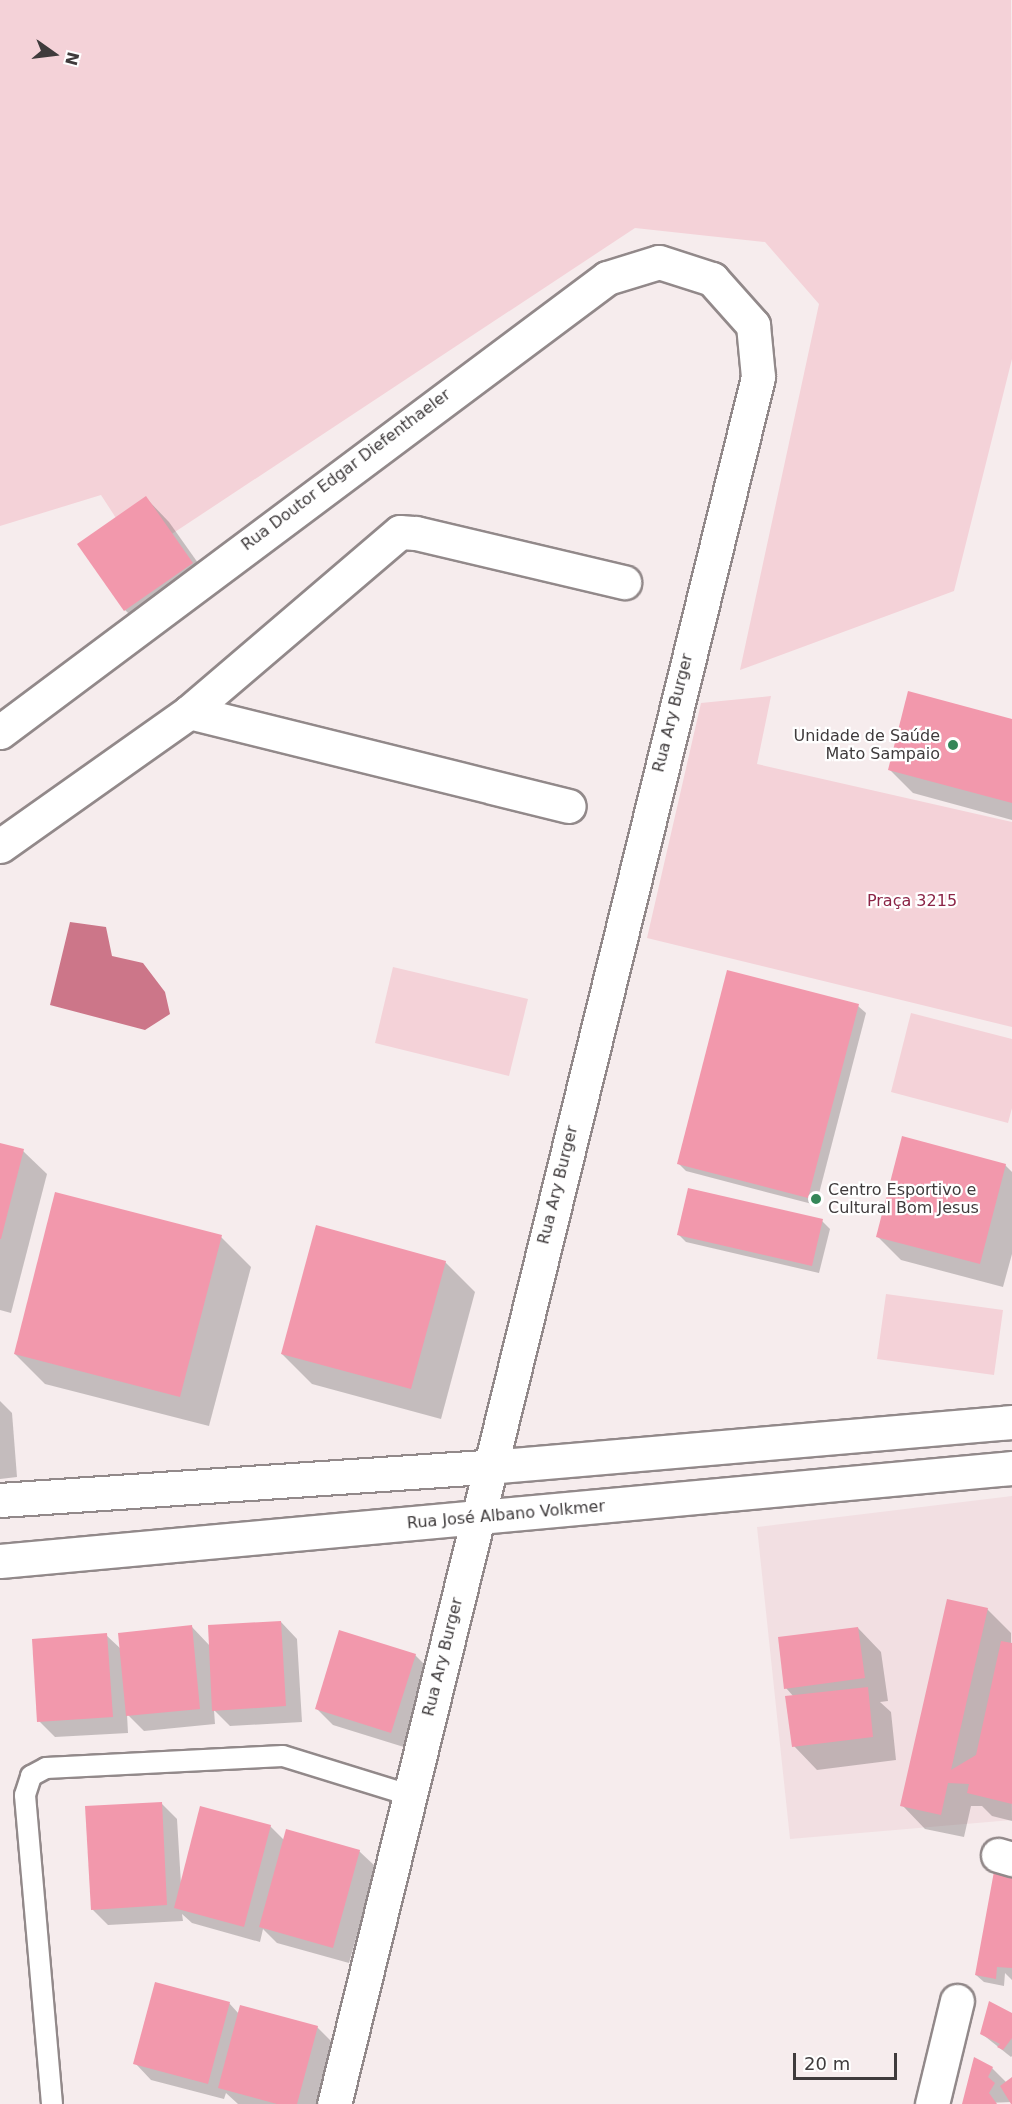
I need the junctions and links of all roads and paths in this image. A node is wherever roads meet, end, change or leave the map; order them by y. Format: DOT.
graph roads {
  1 [pos="712,279"];
  2 [pos="624,582"];
  3 [pos="189,712"];
  4 [pos="0,732"];
  5 [pos="568,806"];
  6 [pos="0,846"];
  7 [pos="1012,1422"];
  8 [pos="489,1467"];
  9 [pos="1012,1468"];
  10 [pos="0,1500"];
  11 [pos="477,1518"];
  12 [pos="0,1561"];
  13 [pos="409,1795"];
  14 [pos="957,2001"];
  15 [pos="52,2104"];
  16 [pos="334,2104"];
  17 [pos="932,2104"];
  1 -- 4 [label="street, Rua Doutor Edgar Diefenthaeler"];
  1 -- 8 [label="street, Rua Ary Burger"];
  2 -- 3 [label="street"];
  3 -- 5 [label="street"];
  3 -- 6 [label="street"];
  7 -- 8 [label="street"];
  8 -- 10 [label="street"];
  8 -- 11 [label="street, Rua Ary Burger"];
  9 -- 11 [label="street, Rua José Albano Volkmer"];
  11 -- 12 [label="street, Rua José Albano Volkmer"];
  11 -- 13 [label="street, Rua Ary Burger"];
  13 -- 15 [label="lane"];
  13 -- 16 [label="street, Rua Ary Burger"];
  14 -- 17 [label="street"];
}
